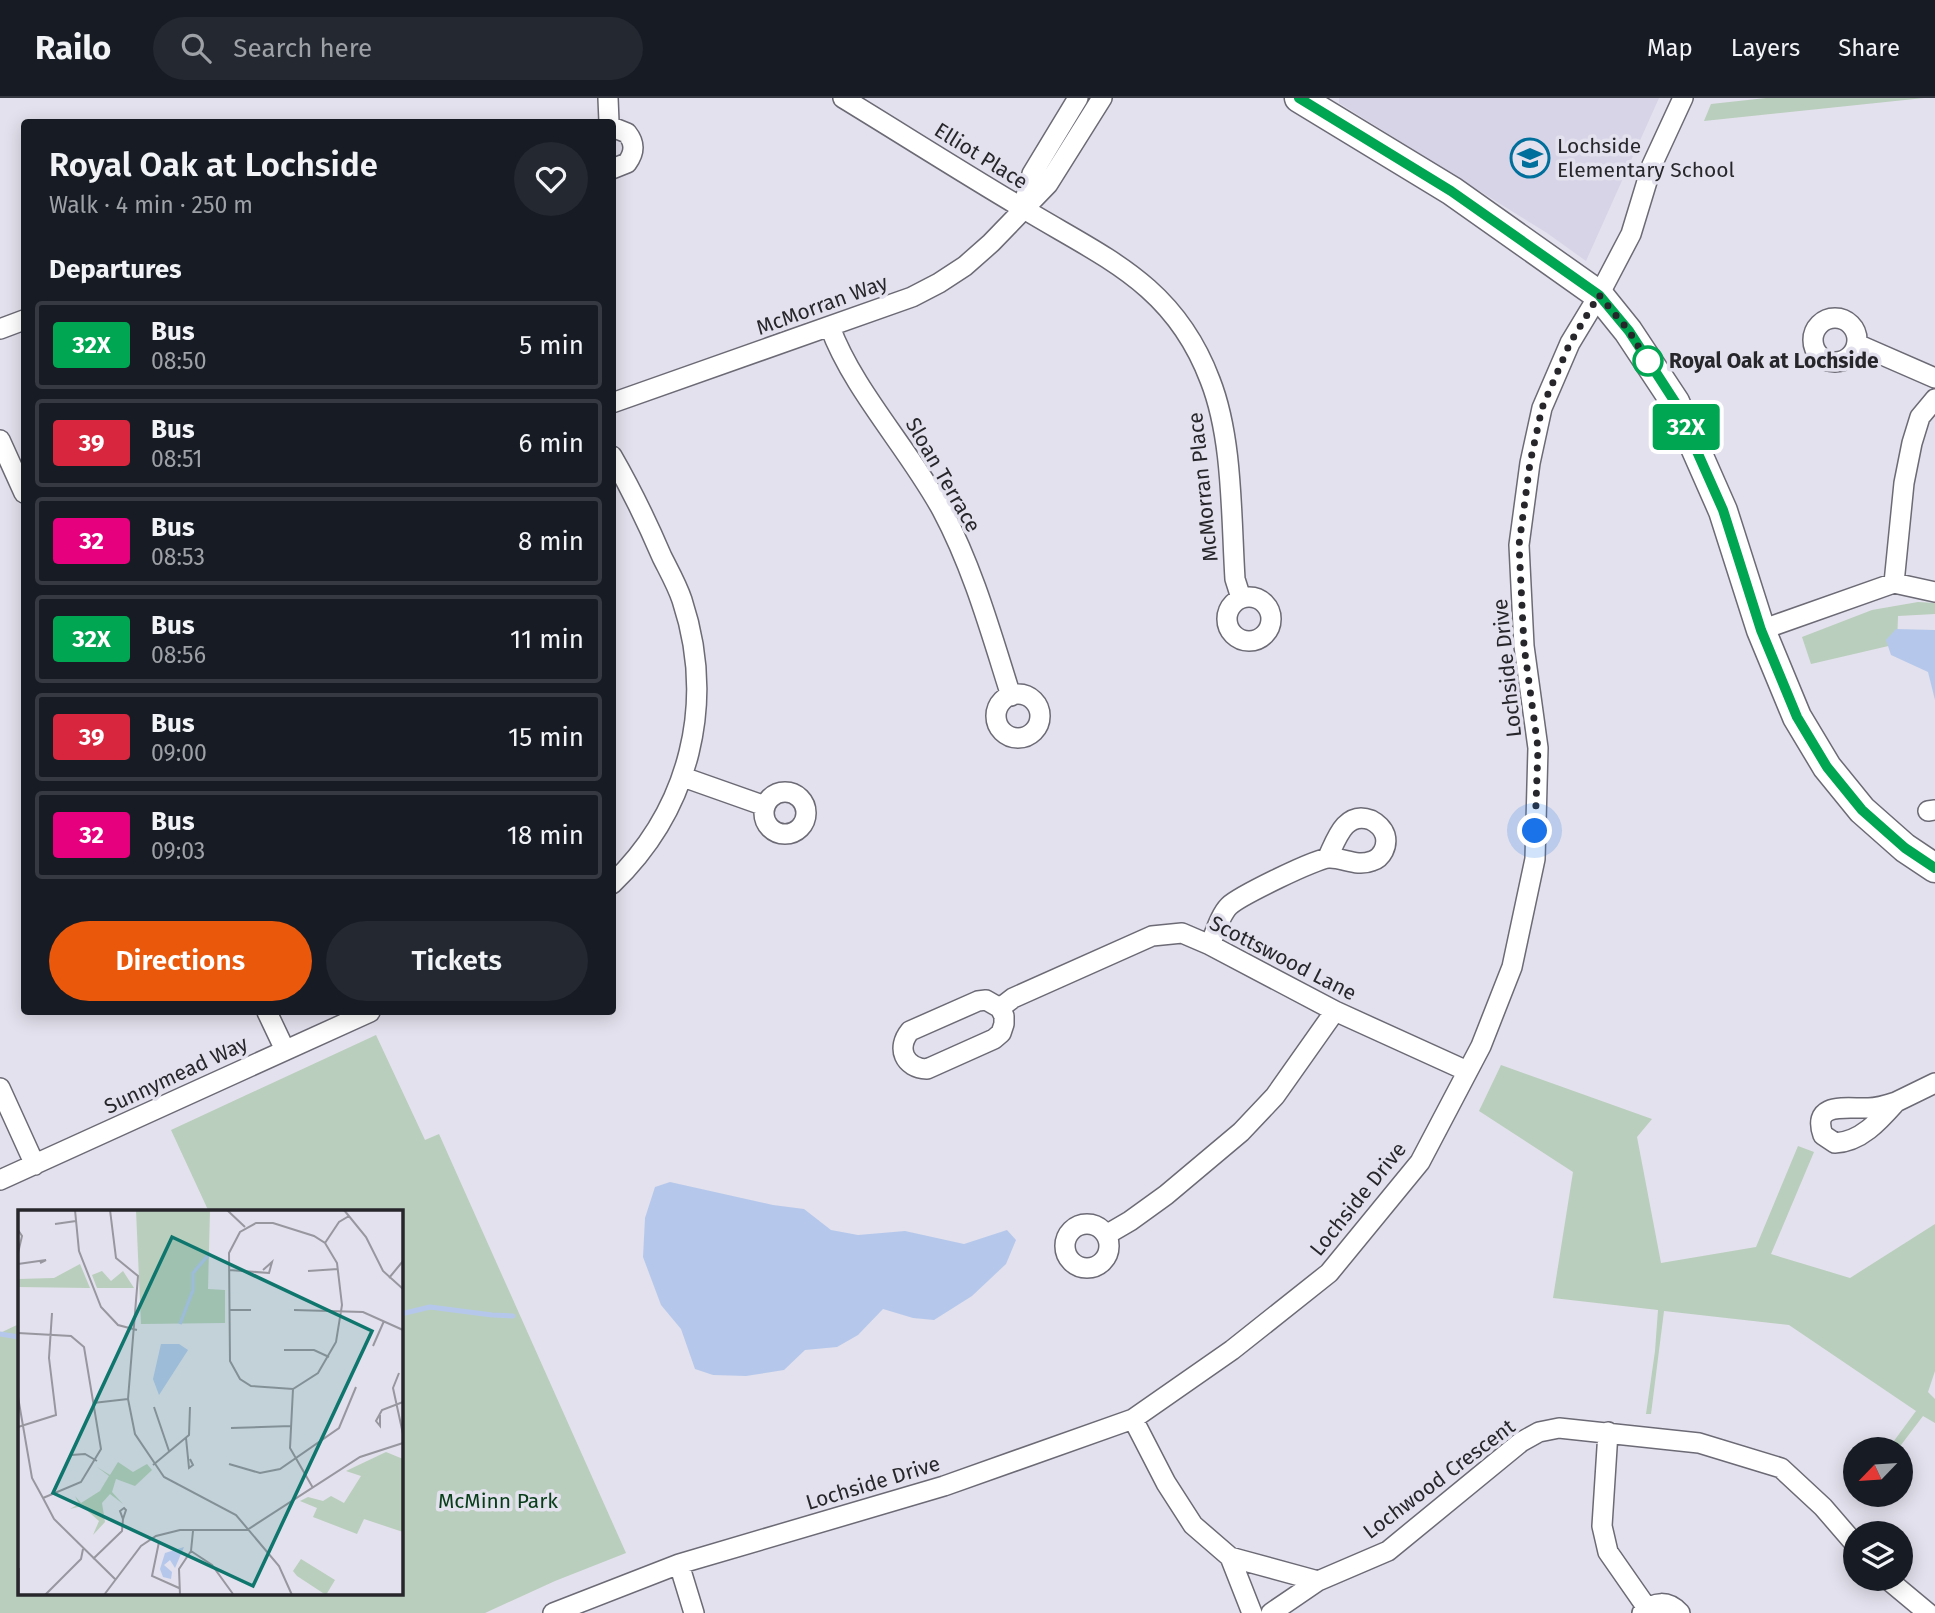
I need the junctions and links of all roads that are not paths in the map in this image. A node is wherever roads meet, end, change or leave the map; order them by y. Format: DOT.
graph roads {
  1 [pos="608,98"];
  2 [pos="843,98"];
  3 [pos="1078,98"];
  4 [pos="1102,98"];
  5 [pos="1299,98"];
  6 [pos="1683,98"];
  7 [pos="609,119"];
  8 [pos="616,128"];
  9 [pos="616,167"];
  10 [pos="1023,208"];
  11 [pos="1599,295"];
  12 [pos="21,321"];
  13 [pos="830,327"];
  14 [pos="0,329"];
  15 [pos="1857,344"];
  16 [pos="1935,377"];
  17 [pos="1935,399"];
  18 [pos="616,402"];
  19 [pos="0,440"];
  20 [pos="616,463"];
  21 [pos="21,486"];
  22 [pos="1894,583"];
  23 [pos="1935,592"];
  24 [pos="1241,598"];
  25 [pos="1761,630"];
  26 [pos="1012,695"];
  27 [pos="684,777"];
  28 [pos="765,806"];
  29 [pos="1328,857"];
  30 [pos="1935,868"];
  31 [pos="616,880"];
  32 [pos="1210,945"];
  33 [pos="1000,1008"];
  34 [pos="1335,1011"];
  35 [pos="268,1015"];
  36 [pos="363,1015"];
  37 [pos="285,1050"];
  38 [pos="1467,1071"];
  39 [pos="1935,1083"];
  40 [pos="0,1088"];
  41 [pos="1896,1102"];
  42 [pos="35,1165"];
  43 [pos="0,1180"];
  44 [pos="1106,1235"];
  45 [pos="1133,1419"];
  46 [pos="1608,1432"];
  47 [pos="1843,1530"];
  48 [pos="1230,1557"];
  49 [pos="679,1564"];
  50 [pos="1318,1581"];
  51 [pos="1902,1591"];
  52 [pos="1645,1610"];
  53 [pos="552,1613"];
  54 [pos="694,1613"];
  55 [pos="1252,1613"];
  56 [pos="1271,1613"];
  57 [pos="1680,1613"];
  58 [pos="1928,1613"];
  1 -- 7 [label="street"];
  2 -- 10 [label="street, Elliot Place"];
  3 -- 10 [label="street, McMorran Way"];
  4 -- 10 [label="street, McMorran Way"];
  5 -- 11 [label="main road"];
  6 -- 11 [label="street, Lochside Drive"];
  8 -- 9 [label="street"];
  10 -- 13 [label="street, McMorran Way"];
  10 -- 24 [label="street, McMorran Place"];
  11 -- 25 [label="main road"];
  11 -- 38 [label="street, Lochside Drive"];
  12 -- 14 [label="street"];
  13 -- 18 [label="street, McMorran Way"];
  13 -- 26 [label="street, Sloan Terrace"];
  15 -- 16 [label="street"];
  17 -- 22 [label="street"];
  19 -- 21 [label="street"];
  20 -- 27 [label="street"];
  22 -- 23 [label="street"];
  22 -- 25 [label="street"];
  25 -- 30 [label="main road"];
  27 -- 28 [label="street"];
  27 -- 31 [label="street"];
  29 -- 32 [label="street"];
  32 -- 33 [label="street, Scottswood Lane"];
  32 -- 34 [label="street, Scottswood Lane"];
  33 -- 33 [label="street"];
  34 -- 38 [label="street, Scottswood Lane"];
  34 -- 44 [label="street"];
  35 -- 37 [label="street"];
  36 -- 37 [label="street, Sunnymead Way"];
  37 -- 42 [label="street, Sunnymead Way"];
  38 -- 45 [label="street, Lochside Drive"];
  39 -- 41 [label="street"];
  40 -- 42 [label="street"];
  42 -- 43 [label="street, Sunnymead Way"];
  45 -- 48 [label="street"];
  45 -- 49 [label="street, Lochside Drive"];
  46 -- 47 [label="street, Lochwood Crescent"];
  46 -- 50 [label="street, Lochwood Crescent"];
  46 -- 52 [label="street"];
  48 -- 50 [label="street"];
  48 -- 55 [label="street"];
  49 -- 53 [label="street, Lochside Drive"];
  49 -- 54 [label="street"];
  50 -- 56 [label="street, Lochwood Crescent"];
  51 -- 58 [label="street"];
  52 -- 57 [label="street"];
}
